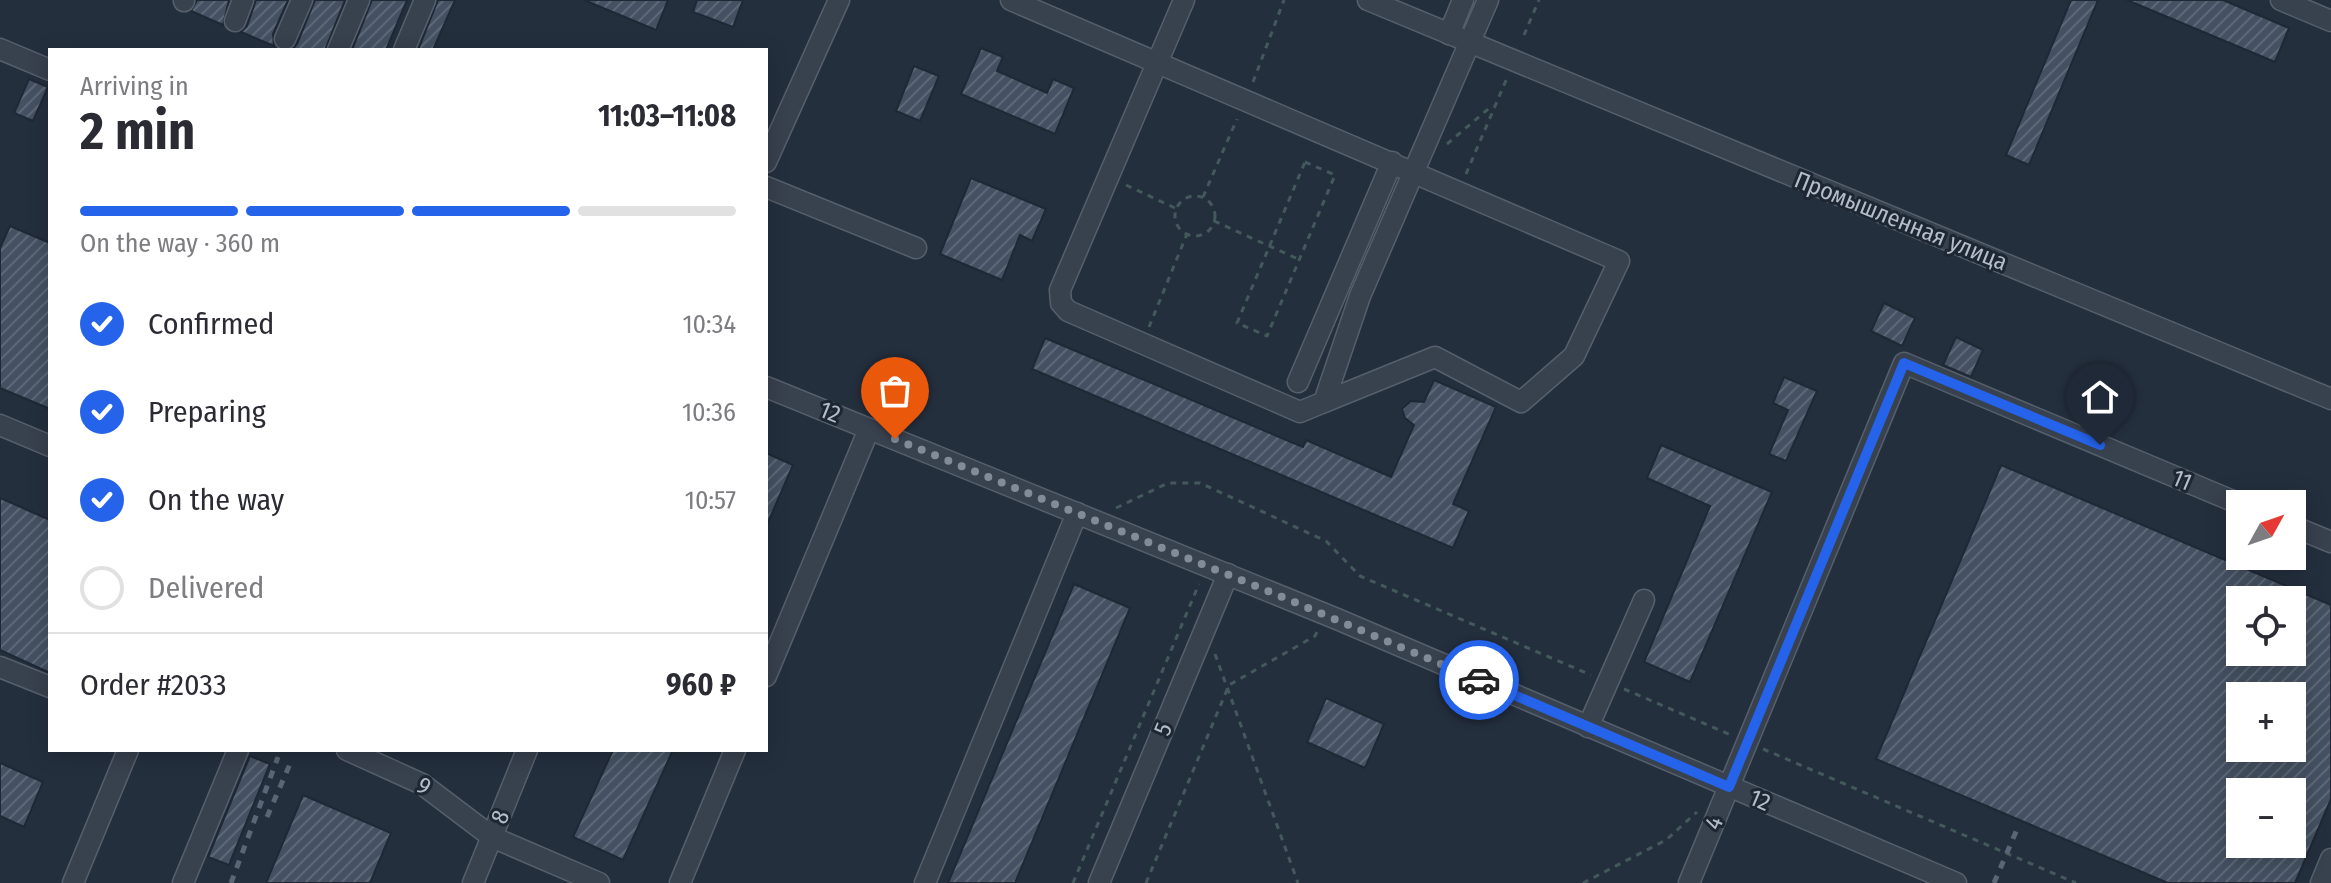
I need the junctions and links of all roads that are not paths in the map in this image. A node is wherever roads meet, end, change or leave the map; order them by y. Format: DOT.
graph roads {
  1 [pos="243,0"];
  2 [pos="302,0"];
  3 [pos="359,0"];
  4 [pos="425,0"];
  5 [pos="839,0"];
  6 [pos="1011,0"];
  7 [pos="1184,0"];
  8 [pos="1368,0"];
  9 [pos="1463,0"];
  10 [pos="1488,0"];
  11 [pos="2281,0"];
  12 [pos="235,21"];
  13 [pos="2331,21"];
  14 [pos="1449,34"];
  15 [pos="285,39"];
  16 [pos="1470,43"];
  17 [pos="339,48"];
  18 [pos="405,48"];
  19 [pos="0,49"];
  20 [pos="1158,62"];
  21 [pos="48,69"];
  22 [pos="768,158"];
  23 [pos="1392,162"];
  24 [pos="1415,172"];
  25 [pos="768,188"];
  26 [pos="916,248"];
  27 [pos="1904,363"];
  28 [pos="1298,382"];
  29 [pos="768,388"];
  30 [pos="2331,399"];
  31 [pos="1324,402"];
  32 [pos="0,425"];
  33 [pos="869,429"];
  34 [pos="48,445"];
  35 [pos="2226,498"];
  36 [pos="1085,516"];
  37 [pos="2306,532"];
  38 [pos="2331,542"];
  39 [pos="1228,574"];
  40 [pos="1644,600"];
  41 [pos="0,667"];
  42 [pos="768,671"];
  43 [pos="48,686"];
  44 [pos="1588,727"];
  45 [pos="127,752"];
  46 [pos="237,752"];
  47 [pos="351,752"];
  48 [pos="526,752"];
  49 [pos="734,752"];
  50 [pos="1729,787"];
  51 [pos="492,837"];
  52 [pos="2331,859"];
  53 [pos="73,883"];
  54 [pos="183,883"];
  55 [pos="473,883"];
  56 [pos="599,883"];
  57 [pos="680,883"];
  58 [pos="925,883"];
  59 [pos="1099,883"];
  60 [pos="1689,883"];
  61 [pos="1956,883"];
  62 [pos="2321,883"];
  1 -- 12 [label="street"];
  2 -- 15 [label="street"];
  3 -- 17 [label="street"];
  4 -- 18 [label="street"];
  5 -- 22 [label="street"];
  6 -- 20 [label="street"];
  7 -- 20 [label="street"];
  8 -- 14 [label="street, Промышленная улица"];
  9 -- 14 [label="street"];
  10 -- 16 [label="street"];
  11 -- 13 [label="street"];
  14 -- 16 [label="street, Промышленная улица"];
  16 -- 24 [label="street"];
  16 -- 30 [label="street, Промышленная улица"];
  19 -- 21 [label="street"];
  20 -- 23 [label="street"];
  20 -- 31 [label="street"];
  23 -- 24 [label="street"];
  23 -- 28 [label="street"];
  24 -- 31 [label="street"];
  24 -- 31 [label="street"];
  25 -- 26 [label="street"];
  27 -- 35 [label="street, 11"];
  27 -- 50 [label="street, 4"];
  29 -- 33 [label="street, 12"];
  32 -- 34 [label="street"];
  33 -- 36 [label="street, 12"];
  33 -- 42 [label="street"];
  36 -- 39 [label="street, 12"];
  36 -- 58 [label="street"];
  37 -- 38 [label="street"];
  39 -- 44 [label="street, 12"];
  39 -- 59 [label="street, 5"];
  40 -- 44 [label="street"];
  41 -- 43 [label="street"];
  44 -- 50 [label="street, 12"];
  45 -- 53 [label="street"];
  46 -- 54 [label="street"];
  47 -- 51 [label="street, 9"];
  48 -- 51 [label="street, 8"];
  49 -- 57 [label="street"];
  50 -- 60 [label="street, 4"];
  50 -- 61 [label="street, 12"];
  51 -- 55 [label="street, 8"];
  51 -- 56 [label="street, 9"];
  52 -- 62 [label="street"];
}
